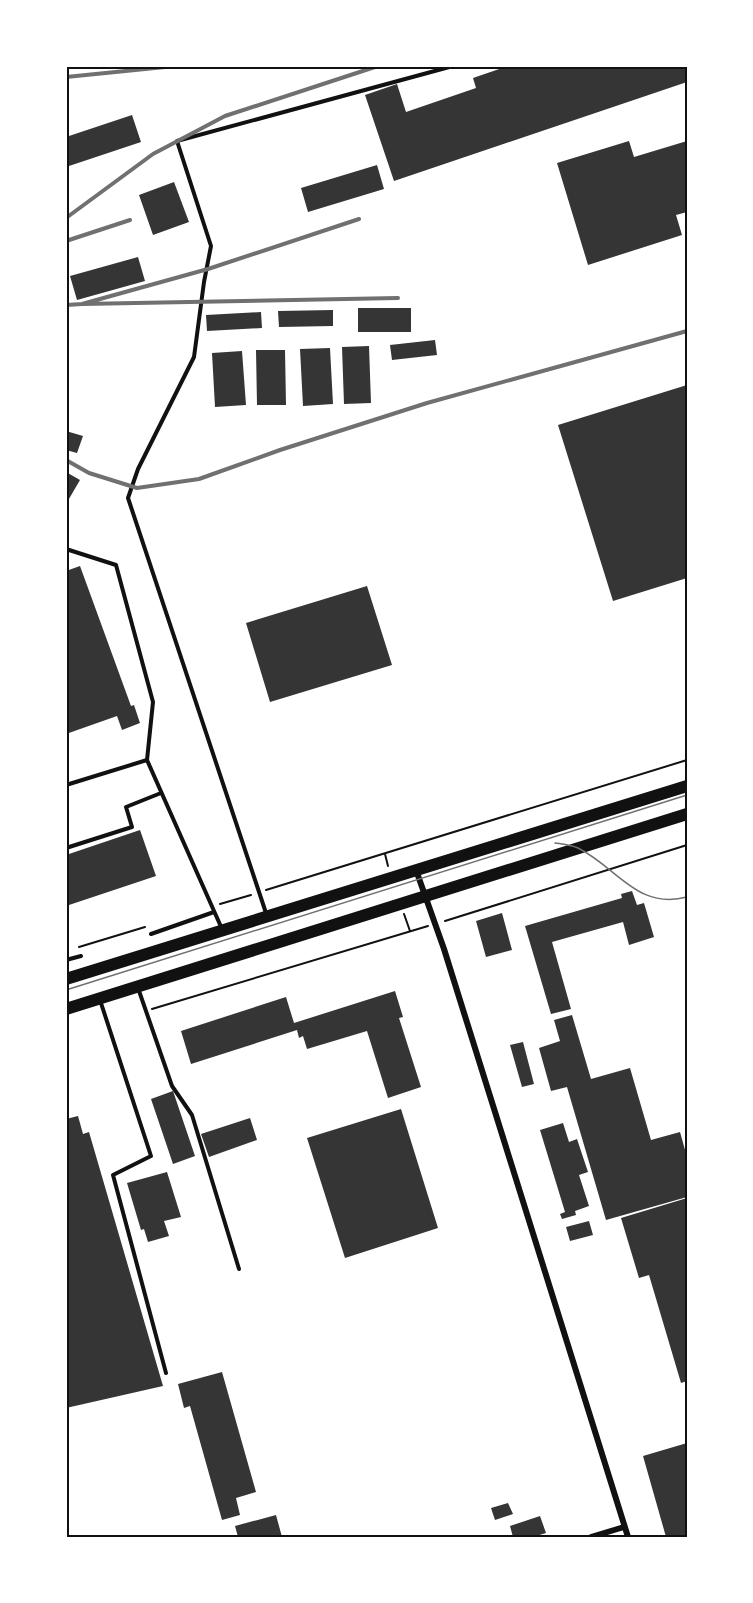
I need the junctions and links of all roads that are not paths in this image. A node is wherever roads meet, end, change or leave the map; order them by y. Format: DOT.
graph roads {
  1 [pos="453,66"];
  2 [pos="66,549"];
  3 [pos="147,760"];
  4 [pos="66,785"];
  5 [pos="687,786"];
  6 [pos="161,793"];
  7 [pos="687,814"];
  8 [pos="66,848"];
  9 [pos="416,870"];
  10 [pos="427,896"];
  11 [pos="213,909"];
  12 [pos="267,917"];
  13 [pos="222,931"];
  14 [pos="151,934"];
  15 [pos="81,956"];
  16 [pos="66,960"];
  17 [pos="66,979"];
  18 [pos="138,988"];
  19 [pos="100,999"];
  20 [pos="66,1010"];
  21 [pos="239,1269"];
  22 [pos="166,1373"];
  23 [pos="624,1527"];
  24 [pos="591,1537"];
  25 [pos="628,1537"];
  1 -- 12 [label="lane"];
  2 -- 3 [label="lane"];
  3 -- 4 [label="lane"];
  3 -- 6 [label="lane"];
  5 -- 9 [label="main road"];
  6 -- 8 [label="lane"];
  6 -- 11 [label="lane"];
  7 -- 10 [label="main road"];
  9 -- 10 [label="street"];
  9 -- 12 [label="main road"];
  10 -- 18 [label="main road"];
  10 -- 23 [label="street"];
  11 -- 13 [label="lane"];
  11 -- 14 [label="lane"];
  12 -- 13 [label="main road"];
  13 -- 17 [label="main road"];
  15 -- 16 [label="lane"];
  18 -- 19 [label="main road"];
  18 -- 21 [label="lane"];
  19 -- 20 [label="main road"];
  19 -- 22 [label="lane"];
  23 -- 24 [label="street"];
  23 -- 25 [label="street"];
}
